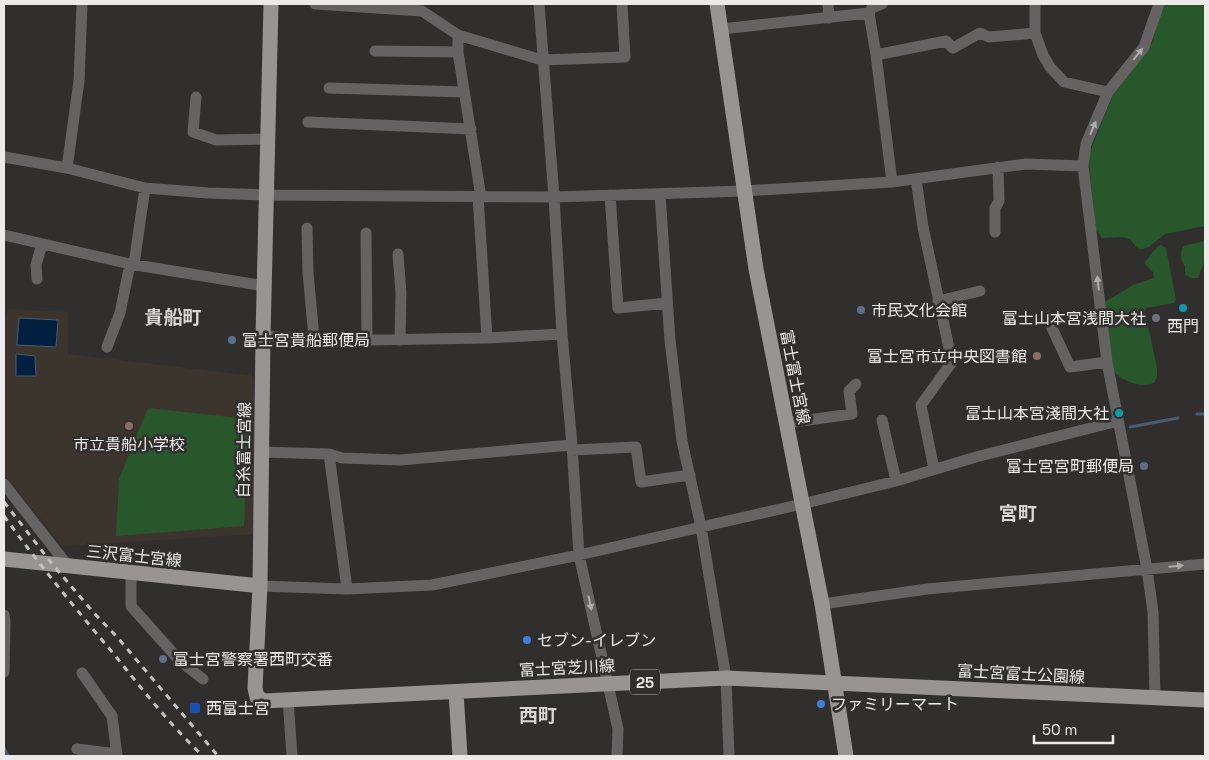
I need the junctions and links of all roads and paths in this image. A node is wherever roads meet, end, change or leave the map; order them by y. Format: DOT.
graph roads {
  1 [pos="82,4"];
  2 [pos="271,4"];
  3 [pos="315,4"];
  4 [pos="539,4"];
  5 [pos="622,4"];
  6 [pos="717,4"];
  7 [pos="828,4"];
  8 [pos="882,4"];
  9 [pos="1034,4"];
  10 [pos="1158,4"];
  11 [pos="869,13"];
  12 [pos="829,18"];
  13 [pos="721,29"];
  14 [pos="458,34"];
  15 [pos="1035,34"];
  16 [pos="375,51"];
  17 [pos="458,52"];
  18 [pos="876,55"];
  19 [pos="542,60"];
  20 [pos="329,88"];
  21 [pos="464,92"];
  22 [pos="1108,92"];
  23 [pos="196,97"];
  24 [pos="308,122"];
  25 [pos="471,129"];
  26 [pos="268,139"];
  27 [pos="4,157"];
  28 [pos="1083,166"];
  29 [pos="998,167"];
  30 [pos="67,168"];
  31 [pos="916,179"];
  32 [pos="892,182"];
  33 [pos="145,188"];
  34 [pos="744,191"];
  35 [pos="660,194"];
  36 [pos="267,195"];
  37 [pos="478,196"];
  38 [pos="610,196"];
  39 [pos="554,197"];
  40 [pos="307,228"];
  41 [pos="995,232"];
  42 [pos="366,233"];
  43 [pos="4,235"];
  44 [pos="42,244"];
  45 [pos="398,254"];
  46 [pos="132,264"];
  47 [pos="37,279"];
  48 [pos="264,286"];
  49 [pos="980,291"];
  50 [pos="938,301"];
  51 [pos="667,304"];
  52 [pos="1047,317"];
  53 [pos="562,334"];
  54 [pos="263,336"];
  55 [pos="314,338"];
  56 [pos="487,338"];
  57 [pos="367,340"];
  58 [pos="400,340"];
  59 [pos="107,347"];
  60 [pos="1108,362"];
  61 [pos="856,384"];
  62 [pos="882,420"];
  63 [pos="1118,421"];
  64 [pos="786,423"];
  65 [pos="572,447"];
  66 [pos="261,452"];
  67 [pos="329,454"];
  68 [pos="934,469"];
  69 [pos="690,475"];
  70 [pos="896,481"];
  71 [pos="4,484"];
  72 [pos="802,504"];
  73 [pos="701,527"];
  74 [pos="579,555"];
  75 [pos="4,559"];
  76 [pos="1205,564"];
  77 [pos="68,566"];
  78 [pos="1147,568"];
  79 [pos="131,574"];
  80 [pos="260,586"];
  81 [pos="347,588"];
  82 [pos="822,604"];
  83 [pos="4,615"];
  84 [pos="4,672"];
  85 [pos="82,673"];
  86 [pos="726,678"];
  87 [pos="203,679"];
  88 [pos="607,683"];
  89 [pos="835,683"];
  90 [pos="456,692"];
  91 [pos="1155,698"];
  92 [pos="288,700"];
  93 [pos="1205,700"];
  94 [pos="77,749"];
  95 [pos="117,755"];
  96 [pos="292,756"];
  97 [pos="460,756"];
  98 [pos="617,756"];
  99 [pos="729,756"];
  100 [pos="846,756"];
  1 -- 30 [label="street"];
  2 -- 26 [label="main road, 白糸富士宮線"];
  3 -- 14 [label="street"];
  4 -- 19 [label="street"];
  5 -- 19 [label="street"];
  6 -- 13 [label="main road, 富士富士宮線"];
  7 -- 12 [label="street"];
  8 -- 11 [label="street"];
  9 -- 15 [label="street"];
  22 -- 10 [label="street, one-way"];
  11 -- 12 [label="street"];
  11 -- 18 [label="street"];
  12 -- 13 [label="street"];
  13 -- 34 [label="main road, 富士富士宮線"];
  14 -- 17 [label="street"];
  14 -- 19 [label="street"];
  15 -- 18 [label="street"];
  15 -- 22 [label="street"];
  16 -- 17 [label="street"];
  17 -- 21 [label="street"];
  18 -- 32 [label="street"];
  19 -- 39 [label="street"];
  20 -- 21 [label="street"];
  21 -- 25 [label="street"];
  28 -- 22 [label="street, one-way"];
  23 -- 26 [label="street"];
  24 -- 25 [label="street"];
  25 -- 37 [label="street"];
  26 -- 36 [label="main road, 白糸富士宮線"];
  27 -- 30 [label="street"];
  28 -- 29 [label="street"];
  60 -- 28 [label="street, one-way"];
  29 -- 31 [label="street"];
  29 -- 41 [label="street"];
  30 -- 33 [label="street"];
  31 -- 32 [label="street"];
  31 -- 50 [label="street"];
  32 -- 34 [label="street"];
  33 -- 36 [label="street"];
  33 -- 46 [label="street"];
  34 -- 35 [label="street"];
  34 -- 64 [label="main road, 富士富士宮線"];
  35 -- 38 [label="street"];
  35 -- 51 [label="street"];
  36 -- 37 [label="street"];
  36 -- 48 [label="main road, 白糸富士宮線"];
  37 -- 39 [label="street"];
  37 -- 56 [label="street"];
  38 -- 39 [label="street"];
  38 -- 51 [label="street"];
  39 -- 53 [label="street"];
  40 -- 55 [label="street"];
  42 -- 57 [label="street"];
  43 -- 44 [label="street"];
  44 -- 46 [label="street"];
  44 -- 47 [label="street"];
  45 -- 58 [label="street"];
  46 -- 48 [label="street"];
  46 -- 59 [label="street"];
  48 -- 54 [label="main road, 白糸富士宮線"];
  49 -- 50 [label="street"];
  50 -- 68 [label="street"];
  51 -- 69 [label="street"];
  52 -- 60 [label="street"];
  53 -- 56 [label="street"];
  53 -- 65 [label="street"];
  54 -- 55 [label="street"];
  54 -- 66 [label="main road, 白糸富士宮線"];
  55 -- 57 [label="street"];
  56 -- 58 [label="street"];
  57 -- 58 [label="street"];
  60 -- 63 [label="street"];
  61 -- 64 [label="street"];
  62 -- 70 [label="street"];
  63 -- 68 [label="street"];
  63 -- 78 [label="street"];
  64 -- 72 [label="main road, 富士富士宮線"];
  65 -- 67 [label="street"];
  65 -- 69 [label="street"];
  65 -- 74 [label="street"];
  66 -- 67 [label="street"];
  66 -- 80 [label="main road, 白糸富士宮線"];
  67 -- 81 [label="street"];
  68 -- 70 [label="street"];
  69 -- 73 [label="street"];
  70 -- 72 [label="street"];
  71 -- 77 [label="street"];
  72 -- 73 [label="street"];
  72 -- 82 [label="main road, 富士富士宮線"];
  73 -- 74 [label="street"];
  73 -- 86 [label="street"];
  74 -- 81 [label="street"];
  74 -- 88 [label="street, one-way"];
  75 -- 77 [label="main road, 三沢富士宮線"];
  78 -- 76 [label="street, one-way"];
  77 -- 79 [label="main road, 三沢富士宮線"];
  78 -- 82 [label="street"];
  78 -- 91 [label="street"];
  79 -- 80 [label="main road, 三沢富士宮線"];
  79 -- 87 [label="street"];
  80 -- 81 [label="street"];
  80 -- 92 [label="main road, 白糸富士宮線"];
  82 -- 89 [label="main road, 富士富士宮線"];
  83 -- 84 [label="street"];
  85 -- 95 [label="street"];
  86 -- 88 [label="main road, 富士宮芝川線 / 25"];
  86 -- 89 [label="main road, 富士宮芝川線 / 25"];
  86 -- 99 [label="street"];
  88 -- 90 [label="main road, 富士宮芝川線 / 25"];
  88 -- 98 [label="street"];
  89 -- 91 [label="main road, 富士宮富士公園線"];
  89 -- 100 [label="main road, 富士富士宮線"];
  90 -- 92 [label="main road, 白糸富士宮線"];
  90 -- 97 [label="main road"];
  91 -- 93 [label="main road, 富士宮富士公園線"];
  92 -- 96 [label="street"];
  94 -- 95 [label="street"];
}
